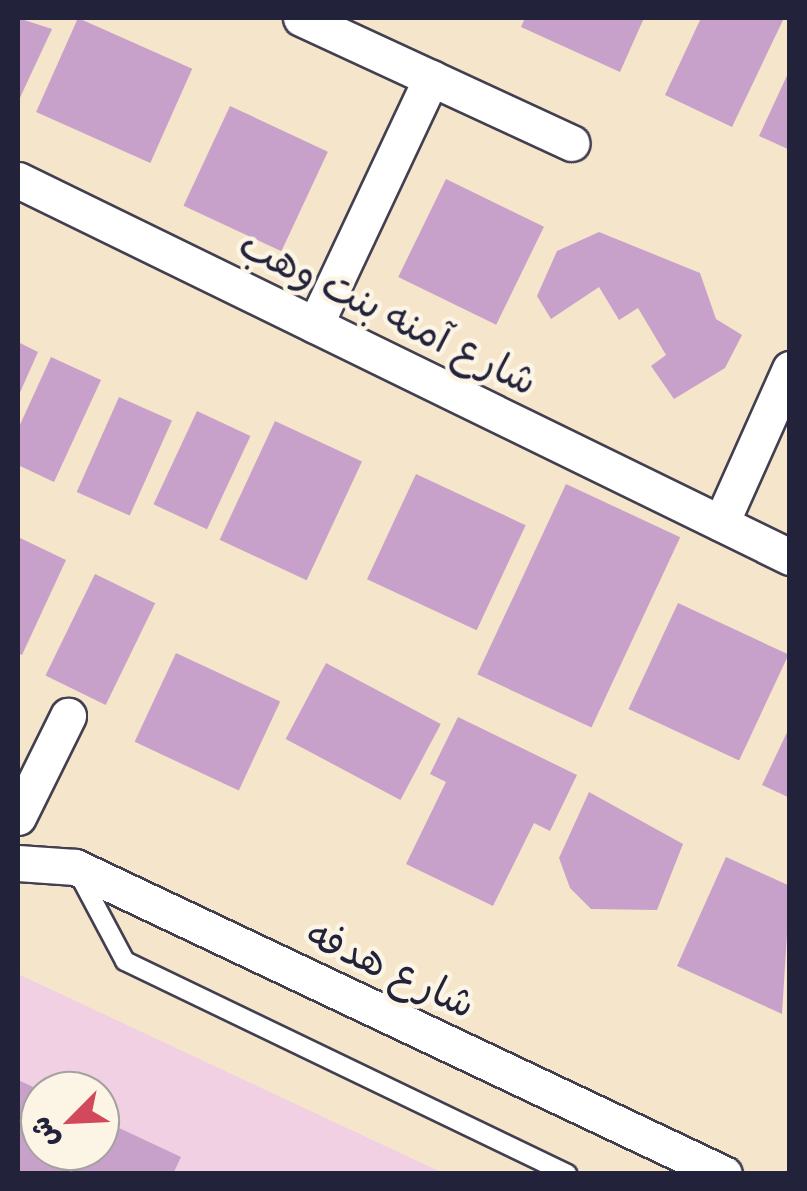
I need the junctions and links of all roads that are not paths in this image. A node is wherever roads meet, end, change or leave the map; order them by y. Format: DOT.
graph roads {
  1 [pos="301,18"];
  2 [pos="430,78"];
  3 [pos="572,143"];
  4 [pos="18,180"];
  5 [pos="315,325"];
  6 [pos="790,369"];
  7 [pos="721,523"];
  8 [pos="790,557"];
  9 [pos="68,716"];
  10 [pos="18,816"];
  11 [pos="18,863"];
  12 [pos="75,866"];
  13 [pos="567,1174"];
  14 [pos="724,1174"];
  1 -- 2 [label="street"];
  2 -- 3 [label="street"];
  2 -- 5 [label="street"];
  4 -- 5 [label="street, شارع آمنه بنت وهب"];
  5 -- 7 [label="street, شارع آمنه بنت وهب"];
  6 -- 7 [label="street"];
  7 -- 8 [label="street, شارع آمنه بنت وهب"];
  9 -- 10 [label="street"];
  11 -- 12 [label="street, شارع هدفه"];
  12 -- 13 [label="lane"];
  12 -- 14 [label="street, شارع هدفه"];
}
